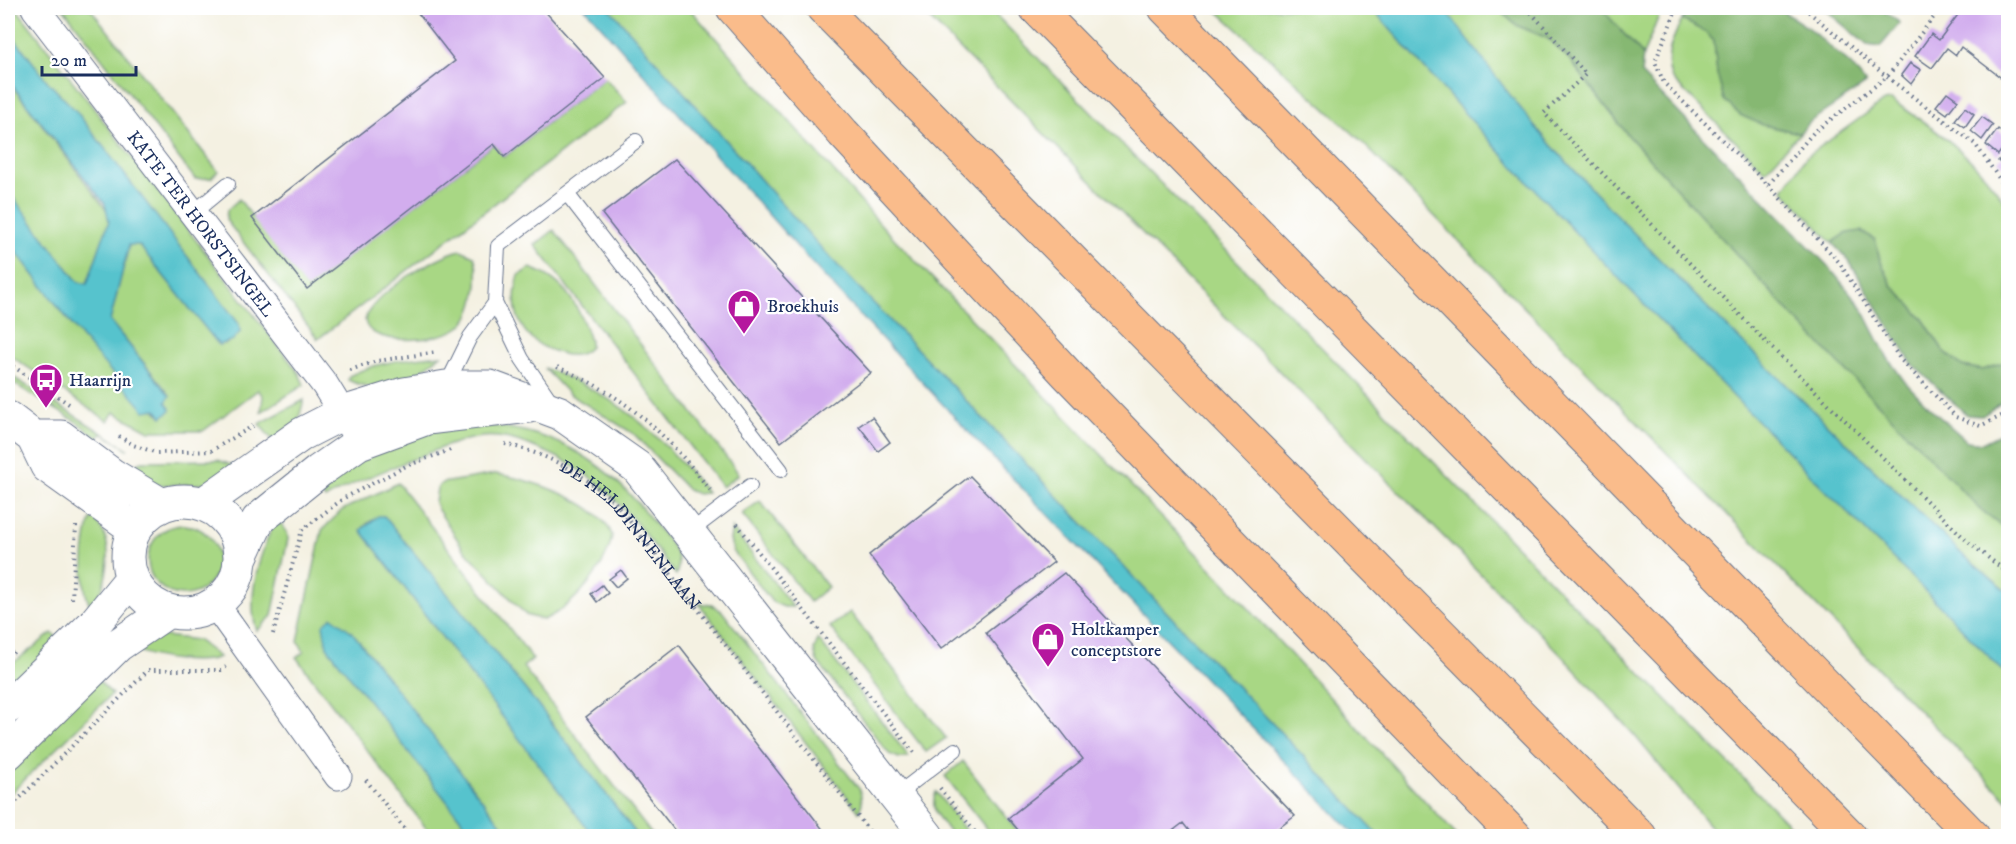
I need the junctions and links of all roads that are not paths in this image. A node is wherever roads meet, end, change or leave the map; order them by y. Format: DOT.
graph roads {
  1 [pos="35,8"];
  2 [pos="733,8"];
  3 [pos="823,8"];
  4 [pos="1035,8"];
  5 [pos="1165,8"];
  6 [pos="636,141"];
  7 [pos="228,184"];
  8 [pos="568,195"];
  9 [pos="193,213"];
  10 [pos="495,303"];
  11 [pos="446,387"];
  12 [pos="547,409"];
  13 [pos="343,413"];
  14 [pos="20,428"];
  15 [pos="359,444"];
  16 [pos="781,470"];
  17 [pos="750,486"];
  18 [pos="102,488"];
  19 [pos="203,504"];
  20 [pos="162,505"];
  21 [pos="135,530"];
  22 [pos="691,531"];
  23 [pos="240,559"];
  24 [pos="131,579"];
  25 [pos="215,604"];
  26 [pos="168,612"];
  27 [pos="8,707"];
  28 [pos="955,750"];
  29 [pos="8,753"];
  30 [pos="1910,771"];
  31 [pos="338,776"];
  32 [pos="895,795"];
  33 [pos="927,837"];
  34 [pos="1515,837"];
  35 [pos="1640,837"];
  36 [pos="1850,837"];
  37 [pos="1973,837"];
  38 [pos="1983,837"];
  1 -- 9 [label="street, KATE TER HORSTSINGEL"];
  2 -- 34 [label="highway"];
  3 -- 35 [label="highway"];
  4 -- 36 [label="highway"];
  5 -- 30 [label="highway"];
  6 -- 8 [label="lane"];
  7 -- 9 [label="lane"];
  8 -- 10 [label="lane"];
  8 -- 16 [label="lane"];
  9 -- 13 [label="street, KATE TER HORSTSINGEL"];
  10 -- 11 [label="lane"];
  10 -- 12 [label="lane"];
  11 -- 12 [label="street"];
  11 -- 13 [label="street"];
  12 -- 15 [label="street"];
  12 -- 22 [label="street"];
  13 -- 15 [label="street, KATE TER HORSTSINGEL"];
  13 -- 19 [label="street"];
  14 -- 18 [label="street"];
  15 -- 23 [label="street"];
  17 -- 22 [label="lane"];
  18 -- 20 [label="street"];
  18 -- 21 [label="street"];
  19 -- 20 [label="street"];
  19 -- 23 [label="street"];
  20 -- 21 [label="street"];
  21 -- 24 [label="street"];
  22 -- 32 [label="street"];
  23 -- 25 [label="street"];
  24 -- 26 [label="street"];
  24 -- 27 [label="street"];
  25 -- 26 [label="street"];
  25 -- 31 [label="street"];
  26 -- 29 [label="street"];
  28 -- 32 [label="lane"];
  30 -- 37 [label="highway"];
  30 -- 38 [label="highway"];
  32 -- 33 [label="street"];
}
